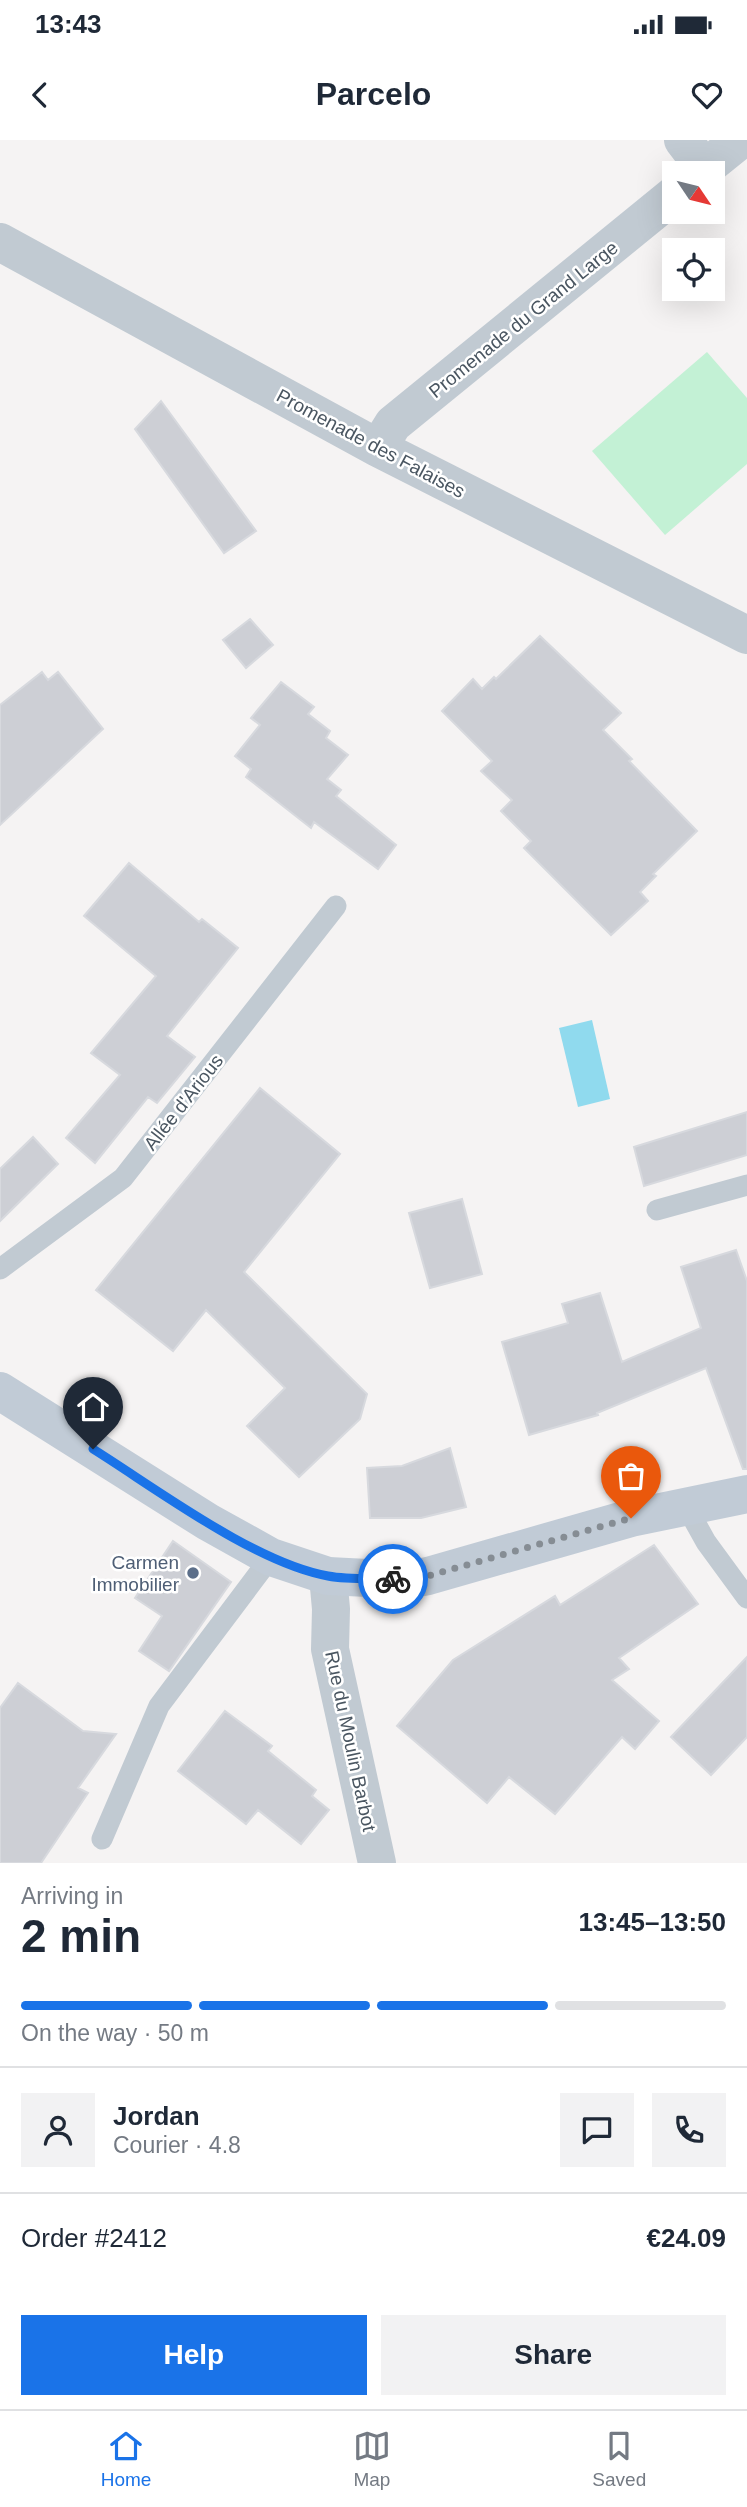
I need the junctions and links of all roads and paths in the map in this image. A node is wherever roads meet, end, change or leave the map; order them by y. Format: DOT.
graph roads {
  1 [pos="740,140"];
  2 [pos="696,161"];
  3 [pos="662,205"];
  4 [pos="0,242"];
  5 [pos="378,448"];
  6 [pos="747,635"];
  7 [pos="336,906"];
  8 [pos="747,1185"];
  9 [pos="656,1210"];
  10 [pos="0,1269"];
  11 [pos="0,1391"];
  12 [pos="747,1494"];
  13 [pos="686,1506"];
  14 [pos="271,1557"];
  15 [pos="328,1576"];
  16 [pos="747,1598"];
  17 [pos="102,1839"];
  18 [pos="377,1863"];
  1 -- 2 [label="street"];
  3 -- 5 [label="street, Promenade du Grand Large"];
  4 -- 5 [label="street, Promenade des Falaises"];
  5 -- 6 [label="street, Promenade des Falaises"];
  7 -- 10 [label="lane, Allée d'Arious"];
  8 -- 9 [label="lane"];
  11 -- 14 [label="main road"];
  12 -- 13 [label="main road"];
  13 -- 15 [label="main road"];
  13 -- 16 [label="lane"];
  14 -- 15 [label="main road"];
  14 -- 17 [label="lane"];
  15 -- 18 [label="street, Rue du Moulin Barbot"];
}
